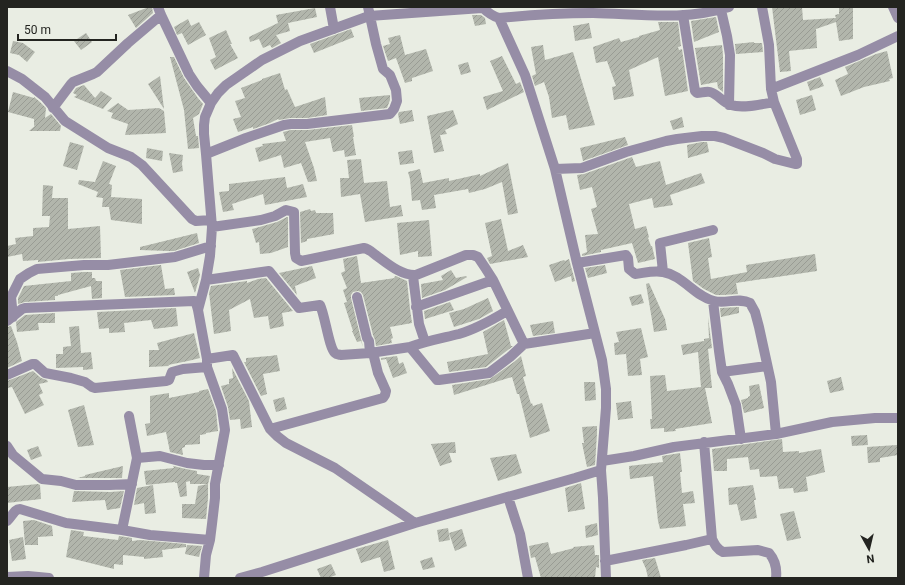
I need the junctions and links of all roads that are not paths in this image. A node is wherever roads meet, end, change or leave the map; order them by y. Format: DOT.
graph roads {
  1 [pos="330,7"];
  2 [pos="482,7"];
  3 [pos="762,7"];
  4 [pos="893,7"];
  5 [pos="719,9"];
  6 [pos="410,10"];
  7 [pos="159,11"];
  8 [pos="369,11"];
  9 [pos="684,15"];
  10 [pos="499,18"];
  11 [pos="898,18"];
  12 [pos="334,29"];
  13 [pos="898,36"];
  14 [pos="7,71"];
  15 [pos="771,89"];
  16 [pos="774,102"];
  17 [pos="211,103"];
  18 [pos="729,105"];
  19 [pos="53,108"];
  20 [pos="206,154"];
  21 [pos="555,169"];
  22 [pos="212,224"];
  23 [pos="713,230"];
  24 [pos="211,246"];
  25 [pos="577,263"];
  26 [pos="663,272"];
  27 [pos="412,276"];
  28 [pos="206,280"];
  29 [pos="493,280"];
  30 [pos="357,297"];
  31 [pos="713,301"];
  32 [pos="416,307"];
  33 [pos="198,310"];
  34 [pos="507,311"];
  35 [pos="10,319"];
  36 [pos="595,333"];
  37 [pos="425,342"];
  38 [pos="524,344"];
  39 [pos="410,347"];
  40 [pos="371,353"];
  41 [pos="207,363"];
  42 [pos="767,366"];
  43 [pos="722,372"];
  44 [pos="7,375"];
  45 [pos="129,416"];
  46 [pos="898,418"];
  47 [pos="270,428"];
  48 [pos="776,434"];
  49 [pos="741,439"];
  50 [pos="704,442"];
  51 [pos="7,446"];
  52 [pos="137,458"];
  53 [pos="219,465"];
  54 [pos="602,466"];
  55 [pos="132,484"];
  56 [pos="508,497"];
  57 [pos="7,521"];
  58 [pos="415,523"];
  59 [pos="122,530"];
  60 [pos="712,539"];
  61 [pos="210,540"];
  62 [pos="605,561"];
  63 [pos="7,577"];
  64 [pos="48,578"];
  65 [pos="204,578"];
  66 [pos="240,578"];
  67 [pos="528,578"];
  68 [pos="606,578"];
  69 [pos="776,578"];
  1 -- 12 [label="street"];
  2 -- 6 [label="street"];
  2 -- 10 [label="street"];
  3 -- 15 [label="street"];
  4 -- 11 [label="street"];
  5 -- 9 [label="street"];
  5 -- 18 [label="street"];
  6 -- 8 [label="street"];
  7 -- 17 [label="street"];
  7 -- 19 [label="street"];
  8 -- 12 [label="street"];
  8 -- 20 [label="street"];
  9 -- 10 [label="street"];
  9 -- 18 [label="street"];
  10 -- 21 [label="street"];
  12 -- 17 [label="street"];
  13 -- 15 [label="street"];
  14 -- 19 [label="street"];
  15 -- 16 [label="street"];
  16 -- 18 [label="street"];
  16 -- 21 [label="street"];
  17 -- 20 [label="street"];
  19 -- 22 [label="street"];
  20 -- 22 [label="street"];
  21 -- 25 [label="street"];
  22 -- 24 [label="street"];
  22 -- 27 [label="street"];
  23 -- 26 [label="street"];
  24 -- 28 [label="street"];
  24 -- 35 [label="street"];
  25 -- 26 [label="street"];
  25 -- 36 [label="street"];
  26 -- 31 [label="street"];
  27 -- 29 [label="street"];
  27 -- 32 [label="street"];
  28 -- 33 [label="street"];
  28 -- 40 [label="street"];
  29 -- 32 [label="street"];
  29 -- 34 [label="street"];
  30 -- 40 [label="street"];
  31 -- 42 [label="street"];
  31 -- 43 [label="street"];
  32 -- 37 [label="street"];
  33 -- 35 [label="street"];
  33 -- 41 [label="street"];
  34 -- 37 [label="street"];
  34 -- 38 [label="street"];
  36 -- 38 [label="street"];
  36 -- 54 [label="street"];
  37 -- 39 [label="street"];
  38 -- 39 [label="street"];
  39 -- 40 [label="street"];
  40 -- 47 [label="street"];
  41 -- 44 [label="street"];
  41 -- 47 [label="street"];
  41 -- 53 [label="street"];
  42 -- 43 [label="street"];
  42 -- 48 [label="street"];
  43 -- 49 [label="street"];
  45 -- 52 [label="street"];
  46 -- 48 [label="street"];
  47 -- 58 [label="street"];
  48 -- 49 [label="street"];
  49 -- 50 [label="street"];
  50 -- 54 [label="street"];
  50 -- 60 [label="street"];
  51 -- 55 [label="street"];
  52 -- 53 [label="street"];
  52 -- 55 [label="street"];
  53 -- 61 [label="street"];
  54 -- 56 [label="street"];
  54 -- 62 [label="street"];
  55 -- 59 [label="street"];
  56 -- 58 [label="street"];
  56 -- 67 [label="street"];
  57 -- 59 [label="street"];
  58 -- 66 [label="street"];
  59 -- 61 [label="street"];
  60 -- 62 [label="street"];
  60 -- 69 [label="street"];
  61 -- 65 [label="street"];
  62 -- 68 [label="street"];
  63 -- 64 [label="street"];
}
